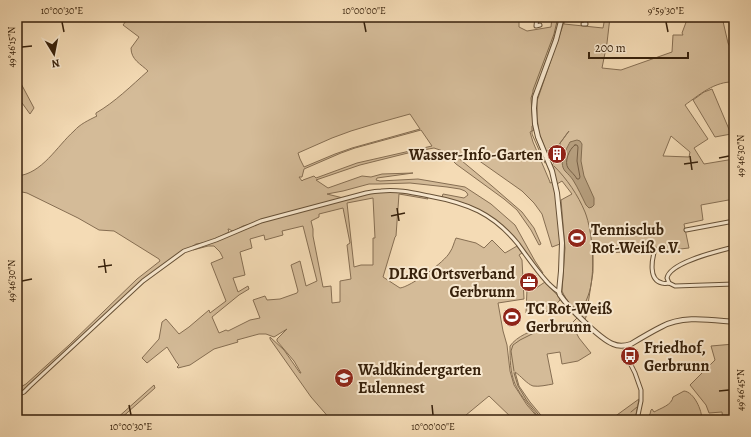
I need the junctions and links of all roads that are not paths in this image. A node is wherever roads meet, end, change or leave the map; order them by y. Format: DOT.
graph roads {
  1 [pos="537,17"];
  2 [pos="562,17"];
  3 [pos="584,17"];
  4 [pos="585,25"];
  5 [pos="536,26"];
  6 [pos="734,221"];
  7 [pos="686,230"];
  8 [pos="734,248"];
  9 [pos="655,249"];
  10 [pos="669,283"];
  11 [pos="734,284"];
  12 [pos="561,295"];
  13 [pos="734,322"];
  14 [pos="626,346"];
  15 [pos="17,395"];
  16 [pos="637,420"];
  1 -- 5 [label="street"];
  2 -- 12 [label="street"];
  3 -- 4 [label="street"];
  6 -- 7 [label="street"];
  8 -- 10 [label="street"];
  9 -- 10 [label="street"];
  10 -- 11 [label="street"];
  12 -- 14 [label="street"];
  12 -- 15 [label="street"];
  13 -- 14 [label="street"];
  14 -- 16 [label="street"];
}
